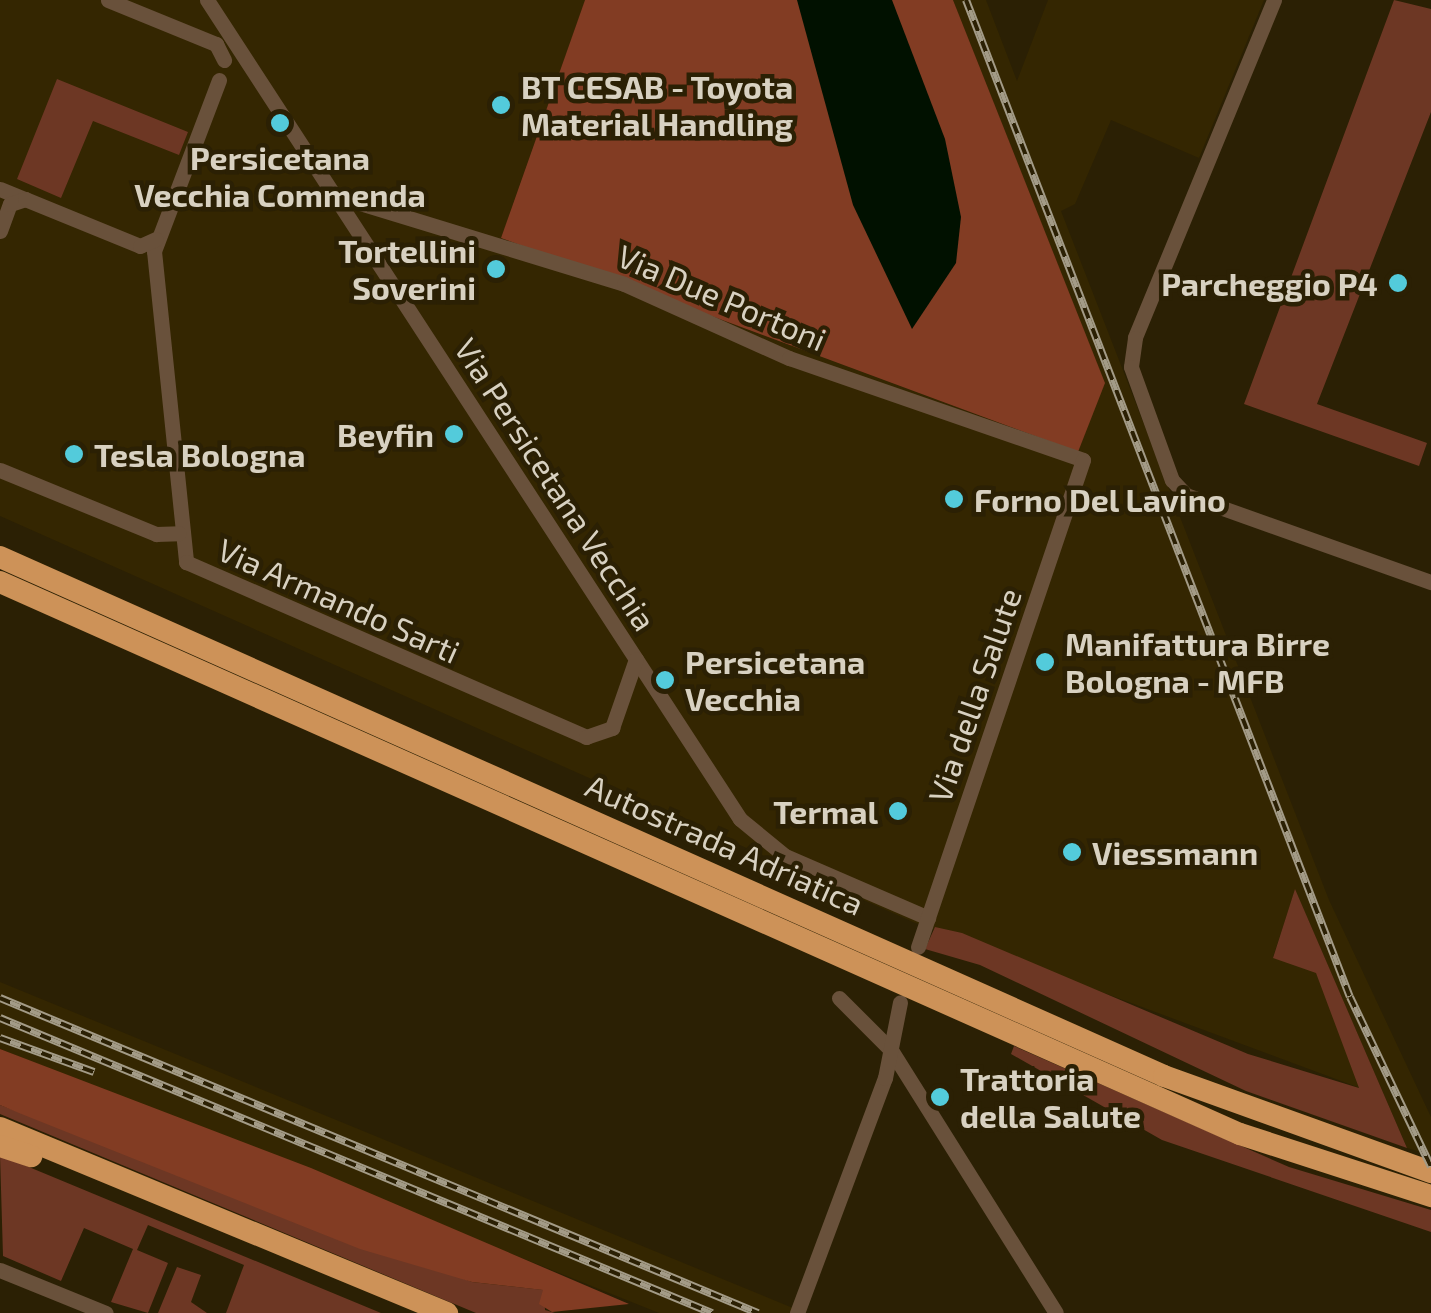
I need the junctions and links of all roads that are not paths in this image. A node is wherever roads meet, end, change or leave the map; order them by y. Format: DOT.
graph roads {
  1 [pos="108,0"];
  2 [pos="206,0"];
  3 [pos="1274,0"];
  4 [pos="234,45"];
  5 [pos="224,60"];
  6 [pos="249,68"];
  7 [pos="219,80"];
  8 [pos="9,196"];
  9 [pos="337,196"];
  10 [pos="0,231"];
  11 [pos="156,239"];
  12 [pos="1084,460"];
  13 [pos="0,470"];
  14 [pos="178,533"];
  15 [pos="0,557"];
  16 [pos="0,582"];
  17 [pos="1431,582"];
  18 [pos="636,660"];
  19 [pos="650,681"];
  20 [pos="631,689"];
  21 [pos="928,918"];
  22 [pos="918,948"];
  23 [pos="840,998"];
  24 [pos="900,1002"];
  25 [pos="891,1050"];
  26 [pos="0,1126"];
  27 [pos="0,1144"];
  28 [pos="1422,1170"];
  29 [pos="1431,1196"];
  30 [pos="0,1270"];
  31 [pos="106,1313"];
  32 [pos="410,1313"];
  33 [pos="447,1313"];
  34 [pos="797,1313"];
  35 [pos="1056,1313"];
  1 -- 5 [label="street"];
  2 -- 4 [label="street, Via Persicetana Vecchia"];
  3 -- 17 [label="street"];
  4 -- 5 [label="street, Via Armando Sarti"];
  4 -- 6 [label="street, Via Persicetana Vecchia"];
  5 -- 7 [label="street, Via Armando Sarti"];
  6 -- 7 [label="street"];
  6 -- 9 [label="street, Via Persicetana Vecchia"];
  7 -- 11 [label="street, Via Armando Sarti"];
  8 -- 10 [label="street"];
  8 -- 11 [label="street"];
  9 -- 12 [label="street, Via Due Portoni"];
  9 -- 18 [label="street, Via Persicetana Vecchia"];
  11 -- 14 [label="street, Via Armando Sarti"];
  12 -- 21 [label="street, Via della Salute"];
  13 -- 14 [label="street"];
  14 -- 20 [label="street, Via Armando Sarti"];
  15 -- 28 [label="highway, Autostrada Adriatica"];
  16 -- 29 [label="highway, Autostrada Adriatica"];
  18 -- 19 [label="street, Via Persicetana Vecchia"];
  18 -- 20 [label="street, Via Armando Sarti"];
  19 -- 20 [label="street"];
  19 -- 21 [label="street, Via Persicetana Vecchia"];
  21 -- 22 [label="street, Via della Salute"];
  23 -- 25 [label="street"];
  24 -- 25 [label="street"];
  25 -- 34 [label="street"];
  25 -- 35 [label="street"];
  26 -- 33 [label="highway"];
  27 -- 32 [label="highway"];
  30 -- 31 [label="street"];
}
